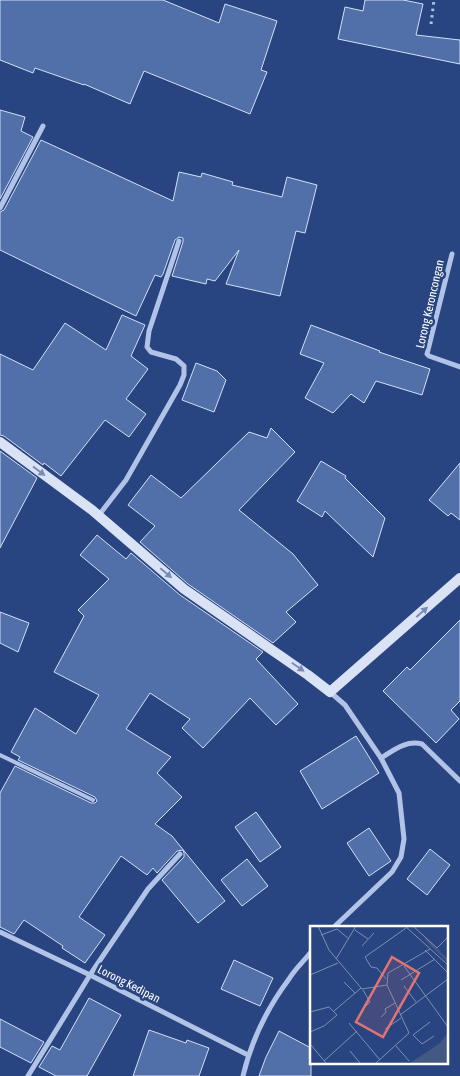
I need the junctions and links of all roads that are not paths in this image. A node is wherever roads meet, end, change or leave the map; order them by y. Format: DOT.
graph roads {
  1 [pos="42,126"];
  2 [pos="0,208"];
  3 [pos="179,241"];
  4 [pos="452,254"];
  5 [pos="460,367"];
  6 [pos="0,442"];
  7 [pos="98,516"];
  8 [pos="460,578"];
  9 [pos="330,692"];
  10 [pos="0,755"];
  11 [pos="381,758"];
  12 [pos="460,781"];
  13 [pos="93,800"];
  14 [pos="180,854"];
  15 [pos="335,926"];
  16 [pos="0,932"];
  17 [pos="310,953"];
  18 [pos="90,975"];
  19 [pos="248,1055"];
  20 [pos="28,1076"];
  21 [pos="243,1076"];
  1 -- 2 [label="street"];
  3 -- 7 [label="street"];
  4 -- 5 [label="street, Lorong Keroncongan"];
  6 -- 7 [label="street, one-way"];
  7 -- 9 [label="street, one-way"];
  9 -- 8 [label="street, one-way"];
  9 -- 11 [label="street"];
  10 -- 13 [label="lane"];
  11 -- 12 [label="street"];
  11 -- 15 [label="street"];
  14 -- 18 [label="street"];
  16 -- 18 [label="street, Lorong Kedipan"];
  17 -- 19 [label="street"];
  18 -- 19 [label="street, Lorong Kedipan"];
  18 -- 20 [label="street"];
  19 -- 21 [label="street"];
}
